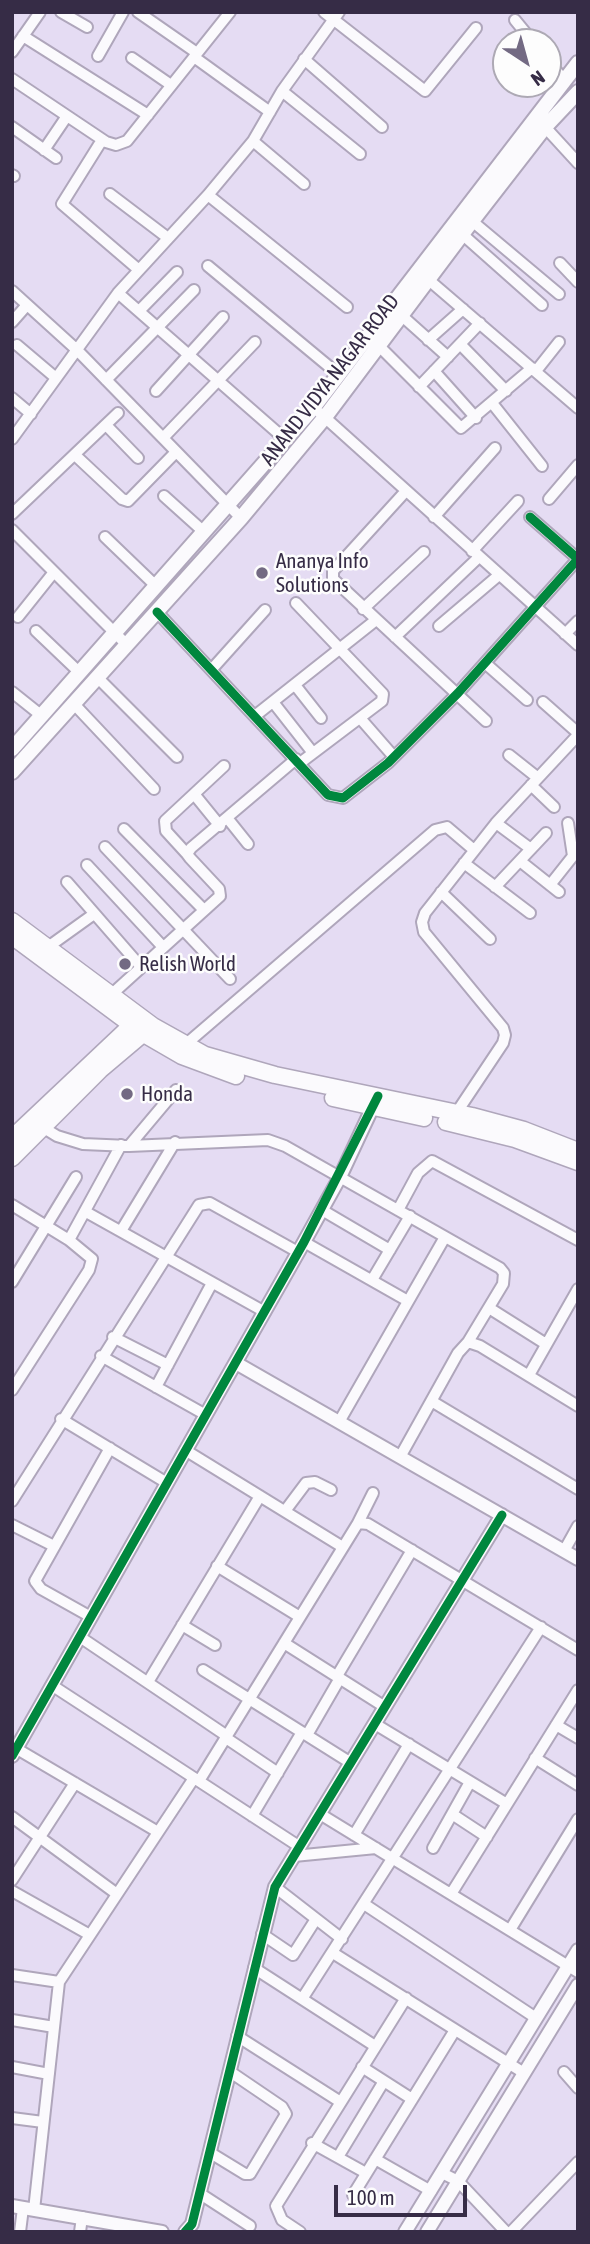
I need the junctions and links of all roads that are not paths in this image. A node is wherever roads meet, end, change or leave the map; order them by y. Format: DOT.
graph roads {
  1 [pos="61,12"];
  2 [pos="123,12"];
  3 [pos="138,12"];
  4 [pos="229,13"];
  5 [pos="36,14"];
  6 [pos="332,15"];
  7 [pos="515,20"];
  8 [pos="87,27"];
  9 [pos="476,28"];
  10 [pos="522,28"];
  11 [pos="23,36"];
  12 [pos="13,48"];
  13 [pos="195,55"];
  14 [pos="98,56"];
  15 [pos="132,58"];
  16 [pos="304,59"];
  17 [pos="570,76"];
  18 [pos="12,79"];
  19 [pos="171,85"];
  20 [pos="282,91"];
  21 [pos="577,93"];
  22 [pos="270,112"];
  23 [pos="148,115"];
  24 [pos="67,116"];
  25 [pos="12,127"];
  26 [pos="382,127"];
  27 [pos="545,127"];
  28 [pos="102,140"];
  29 [pos="253,141"];
  30 [pos="44,150"];
  31 [pos="360,155"];
  32 [pos="56,158"];
  33 [pos="578,163"];
  34 [pos="304,184"];
  35 [pos="110,194"];
  36 [pos="208,195"];
  37 [pos="472,221"];
  38 [pos="462,234"];
  39 [pos="168,239"];
  40 [pos="560,263"];
  41 [pos="208,266"];
  42 [pos="417,269"];
  43 [pos="139,270"];
  44 [pos="177,272"];
  45 [pos="429,279"];
  46 [pos="578,282"];
  47 [pos="194,290"];
  48 [pos="12,291"];
  49 [pos="118,293"];
  50 [pos="559,294"];
  51 [pos="27,305"];
  52 [pos="542,305"];
  53 [pos="347,307"];
  54 [pos="463,309"];
  55 [pos="139,311"];
  56 [pos="401,316"];
  57 [pos="223,317"];
  58 [pos="12,322"];
  59 [pos="480,323"];
  60 [pos="157,327"];
  61 [pos="428,340"];
  62 [pos="255,342"];
  63 [pos="559,342"];
  64 [pos="460,344"];
  65 [pos="17,345"];
  66 [pos="378,345"];
  67 [pos="77,350"];
  68 [pos="188,354"];
  69 [pos="448,357"];
  70 [pos="534,370"];
  71 [pos="434,371"];
  72 [pos="338,374"];
  73 [pos="56,378"];
  74 [pos="106,380"];
  75 [pos="219,381"];
  76 [pos="419,387"];
  77 [pos="156,391"];
  78 [pos="506,391"];
  79 [pos="12,398"];
  80 [pos="492,404"];
  81 [pos="578,408"];
  82 [pos="118,413"];
  83 [pos="319,413"];
  84 [pos="31,414"];
  85 [pos="476,418"];
  86 [pos="106,425"];
  87 [pos="163,438"];
  88 [pos="12,439"];
  89 [pos="286,440"];
  90 [pos="495,448"];
  91 [pos="176,452"];
  92 [pos="75,455"];
  93 [pos="138,458"];
  94 [pos="578,465"];
  95 [pos="542,466"];
  96 [pos="405,492"];
  97 [pos="164,496"];
  98 [pos="549,499"];
  99 [pos="518,501"];
  100 [pos="228,505"];
  101 [pos="12,514"];
  102 [pos="434,517"];
  103 [pos="530,517"];
  104 [pos="241,518"];
  105 [pos="204,532"];
  106 [pos="14,537"];
  107 [pos="105,537"];
  108 [pos="424,552"];
  109 [pos="475,554"];
  110 [pos="54,572"];
  111 [pos="499,575"];
  112 [pos="156,586"];
  113 [pos="296,603"];
  114 [pos="536,608"];
  115 [pos="363,609"];
  116 [pos="265,610"];
  117 [pos="157,612"];
  118 [pos="18,617"];
  119 [pos="376,620"];
  120 [pos="578,621"];
  121 [pos="439,626"];
  122 [pos="36,631"];
  123 [pos="115,633"];
  124 [pos="565,634"];
  125 [pos="395,637"];
  126 [pos="127,645"];
  127 [pos="578,645"];
  128 [pos="341,649"];
  129 [pos="485,663"];
  130 [pos="212,669"];
  131 [pos="80,673"];
  132 [pos="98,678"];
  133 [pos="295,685"];
  134 [pos="12,692"];
  135 [pos="458,693"];
  136 [pos="527,700"];
  137 [pos="273,702"];
  138 [pos="543,702"];
  139 [pos="74,704"];
  140 [pos="256,715"];
  141 [pos="42,716"];
  142 [pos="321,718"];
  143 [pos="360,718"];
  144 [pos="486,721"];
  145 [pos="578,734"];
  146 [pos="12,749"];
  147 [pos="313,753"];
  148 [pos="509,755"];
  149 [pos="177,757"];
  150 [pos="394,757"];
  151 [pos="298,761"];
  152 [pos="224,765"];
  153 [pos="12,772"];
  154 [pos="535,782"];
  155 [pos="154,789"];
  156 [pos="194,793"];
  157 [pos="554,807"];
  158 [pos="223,822"];
  159 [pos="496,823"];
  160 [pos="568,823"];
  161 [pos="124,829"];
  162 [pos="546,833"];
  163 [pos="574,836"];
  164 [pos="248,844"];
  165 [pos="105,847"];
  166 [pos="531,849"];
  167 [pos="474,850"];
  168 [pos="187,854"];
  169 [pos="575,856"];
  170 [pos="520,861"];
  171 [pos="464,863"];
  172 [pos="87,864"];
  173 [pos="67,882"];
  174 [pos="495,887"];
  175 [pos="441,892"];
  176 [pos="204,910"];
  177 [pos="530,913"];
  178 [pos="94,914"];
  179 [pos="12,921"];
  180 [pos="183,929"];
  181 [pos="12,936"];
  182 [pos="490,939"];
  183 [pos="48,947"];
  184 [pos="163,947"];
  185 [pos="141,967"];
  186 [pos="230,979"];
  187 [pos="112,994"];
  188 [pos="142,1026"];
  189 [pos="185,1045"];
  190 [pos="176,1090"];
  191 [pos="375,1102"];
  192 [pos="453,1118"];
  193 [pos="36,1123"];
  194 [pos="12,1139"];
  195 [pos="175,1142"];
  196 [pos="125,1145"];
  197 [pos="578,1151"];
  198 [pos="12,1158"];
  199 [pos="578,1162"];
  200 [pos="76,1177"];
  201 [pos="340,1177"];
  202 [pos="12,1205"];
  203 [pos="322,1210"];
  204 [pos="398,1210"];
  205 [pos="86,1212"];
  206 [pos="411,1216"];
  207 [pos="47,1226"];
  208 [pos="121,1231"];
  209 [pos="445,1237"];
  210 [pos="69,1240"];
  211 [pos="578,1240"];
  212 [pos="301,1247"];
  213 [pos="390,1250"];
  214 [pos="164,1256"];
  215 [pos="372,1280"];
  216 [pos="12,1282"];
  217 [pos="212,1283"];
  218 [pos="578,1289"];
  219 [pos="408,1301"];
  220 [pos="489,1308"];
  221 [pos="265,1312"];
  222 [pos="113,1337"];
  223 [pos="468,1342"];
  224 [pos="546,1344"];
  225 [pos="101,1356"];
  226 [pos="236,1363"];
  227 [pos="168,1365"];
  228 [pos="529,1376"];
  229 [pos="156,1387"];
  230 [pos="12,1390"];
  231 [pos="433,1402"];
  232 [pos="578,1406"];
  233 [pos="206,1415"];
  234 [pos="61,1419"];
  235 [pos="339,1422"];
  236 [pos="110,1448"];
  237 [pos="185,1450"];
  238 [pos="400,1457"];
  239 [pos="12,1474"];
  240 [pos="23,1481"];
  241 [pos="167,1483"];
  242 [pos="578,1489"];
  243 [pos="331,1490"];
  244 [pos="373,1493"];
  245 [pos="260,1496"];
  246 [pos="12,1501"];
  247 [pos="285,1511"];
  248 [pos="502,1515"];
  249 [pos="358,1523"];
  250 [pos="12,1525"];
  251 [pos="578,1526"];
  252 [pos="54,1546"];
  253 [pos="341,1546"];
  254 [pos="412,1550"];
  255 [pos="564,1551"];
  256 [pos="578,1559"];
  257 [pos="217,1566"];
  258 [pos="462,1580"];
  259 [pos="92,1617"];
  260 [pos="300,1617"];
  261 [pos="182,1625"];
  262 [pos="541,1628"];
  263 [pos="80,1637"];
  264 [pos="284,1643"];
  265 [pos="215,1644"];
  266 [pos="578,1650"];
  267 [pos="203,1670"];
  268 [pos="338,1677"];
  269 [pos="148,1682"];
  270 [pos="53,1686"];
  271 [pos="578,1690"];
  272 [pos="250,1699"];
  273 [pos="385,1707"];
  274 [pos="375,1724"];
  275 [pos="556,1726"];
  276 [pos="305,1733"];
  277 [pos="227,1737"];
  278 [pos="578,1738"];
  279 [pos="409,1744"];
  280 [pos="14,1750"];
  281 [pos="536,1758"];
  282 [pos="351,1763"];
  283 [pos="450,1770"];
  284 [pos="278,1773"];
  285 [pos="197,1780"];
  286 [pos="470,1782"];
  287 [pos="75,1783"];
  288 [pos="578,1786"];
  289 [pos="507,1804"];
  290 [pos="320,1814"];
  291 [pos="452,1814"];
  292 [pos="252,1816"];
  293 [pos="12,1817"];
  294 [pos="578,1819"];
  295 [pos="158,1832"];
  296 [pos="354,1835"];
  297 [pos="40,1837"];
  298 [pos="487,1837"];
  299 [pos="376,1848"];
  300 [pos="433,1848"];
  301 [pos="297,1852"];
  302 [pos="393,1859"];
  303 [pos="12,1880"];
  304 [pos="275,1887"];
  305 [pos="12,1891"];
  306 [pos="117,1894"];
  307 [pos="451,1894"];
  308 [pos="364,1905"];
  309 [pos="316,1919"];
  310 [pos="510,1930"];
  311 [pos="262,1934"];
  312 [pos="90,1935"];
  313 [pos="342,1939"];
  314 [pos="578,1950"];
  315 [pos="334,1953"];
  316 [pos="254,1968"];
  317 [pos="573,1969"];
  318 [pos="12,1975"];
  319 [pos="59,1982"];
  320 [pos="576,1991"];
  321 [pos="406,1998"];
  322 [pos="302,1999"];
  323 [pos="536,2018"];
  324 [pos="12,2020"];
  325 [pos="54,2026"];
  326 [pos="455,2030"];
  327 [pos="237,2036"];
  328 [pos="375,2046"];
  329 [pos="509,2063"];
  330 [pos="12,2067"];
  331 [pos="362,2067"];
  332 [pos="229,2071"];
  333 [pos="564,2072"];
  334 [pos="524,2073"];
  335 [pos="49,2074"];
  336 [pos="384,2081"];
  337 [pos="578,2088"];
  338 [pos="412,2099"];
  339 [pos="340,2101"];
  340 [pos="12,2118"];
  341 [pos="43,2122"];
  342 [pos="312,2143"];
  343 [pos="209,2152"];
  344 [pos="338,2157"];
  345 [pos="375,2159"];
  346 [pos="578,2162"];
  347 [pos="366,2173"];
  348 [pos="442,2173"];
  349 [pos="458,2181"];
  350 [pos="431,2191"];
  351 [pos="200,2193"];
  352 [pos="353,2194"];
  353 [pos="23,2208"];
  354 [pos="82,2217"];
  355 [pos="250,2226"];
  356 [pos="20,2232"];
  357 [pos="80,2232"];
  358 [pos="162,2232"];
  359 [pos="185,2232"];
  360 [pos="300,2232"];
  361 [pos="405,2232"];
  362 [pos="427,2232"];
  363 [pos="509,2232"];
  1 -- 8 [label="street"];
  2 -- 14 [label="street"];
  3 -- 13 [label="street"];
  4 -- 13 [label="street"];
  5 -- 11 [label="street"];
  6 -- 9 [label="street"];
  6 -- 16 [label="street"];
  7 -- 10 [label="street"];
  11 -- 12 [label="street"];
  11 -- 23 [label="street"];
  13 -- 19 [label="street"];
  13 -- 22 [label="street"];
  15 -- 19 [label="street"];
  16 -- 20 [label="street"];
  16 -- 26 [label="street"];
  17 -- 21 [label="street"];
  17 -- 42 [label="main road, ANAND VIDYA NAGAR ROAD"];
  18 -- 24 [label="street"];
  19 -- 23 [label="street"];
  20 -- 22 [label="street"];
  20 -- 31 [label="street"];
  21 -- 27 [label="main road, ANAND VIDYA NAGAR ROAD"];
  22 -- 29 [label="street"];
  23 -- 28 [label="street"];
  24 -- 28 [label="street"];
  24 -- 30 [label="street"];
  25 -- 30 [label="street"];
  27 -- 33 [label="street"];
  27 -- 37 [label="main road, ANAND VIDYA NAGAR ROAD"];
  28 -- 43 [label="street"];
  29 -- 34 [label="street"];
  29 -- 36 [label="street"];
  30 -- 32 [label="street"];
  35 -- 39 [label="street"];
  36 -- 39 [label="street"];
  36 -- 53 [label="street"];
  37 -- 38 [label="main road, ANAND VIDYA NAGAR ROAD"];
  37 -- 50 [label="street"];
  38 -- 45 [label="main road, ANAND VIDYA NAGAR ROAD"];
  38 -- 52 [label="street"];
  39 -- 43 [label="street"];
  40 -- 46 [label="street"];
  41 -- 72 [label="street"];
  42 -- 45 [label="street"];
  42 -- 72 [label="main road, ANAND VIDYA NAGAR ROAD"];
  43 -- 49 [label="street"];
  44 -- 55 [label="street"];
  45 -- 54 [label="street"];
  45 -- 56 [label="main road, ANAND VIDYA NAGAR ROAD"];
  47 -- 60 [label="street"];
  48 -- 51 [label="street"];
  49 -- 55 [label="street"];
  49 -- 67 [label="street"];
  51 -- 58 [label="street"];
  51 -- 67 [label="street"];
  54 -- 59 [label="street"];
  54 -- 61 [label="street"];
  55 -- 60 [label="street"];
  56 -- 61 [label="street"];
  56 -- 66 [label="main road, ANAND VIDYA NAGAR ROAD"];
  57 -- 68 [label="street"];
  59 -- 64 [label="street"];
  59 -- 70 [label="street"];
  60 -- 68 [label="street"];
  60 -- 74 [label="street"];
  61 -- 69 [label="street"];
  62 -- 75 [label="street"];
  63 -- 70 [label="street"];
  64 -- 69 [label="street"];
  64 -- 78 [label="street"];
  65 -- 73 [label="street"];
  66 -- 76 [label="street"];
  66 -- 83 [label="main road, ANAND VIDYA NAGAR ROAD"];
  67 -- 73 [label="street"];
  67 -- 74 [label="street"];
  68 -- 75 [label="street"];
  68 -- 77 [label="street"];
  69 -- 71 [label="street"];
  70 -- 78 [label="street"];
  70 -- 81 [label="street"];
  71 -- 76 [label="street"];
  71 -- 85 [label="street"];
  72 -- 83 [label="main road, ANAND VIDYA NAGAR ROAD"];
  73 -- 84 [label="street"];
  74 -- 87 [label="street"];
  75 -- 87 [label="street"];
  75 -- 89 [label="street"];
  76 -- 85 [label="street"];
  78 -- 80 [label="street"];
  79 -- 84 [label="street"];
  80 -- 85 [label="street"];
  80 -- 95 [label="street"];
  82 -- 86 [label="street"];
  83 -- 89 [label="main road, ANAND VIDYA NAGAR ROAD"];
  83 -- 96 [label="street"];
  83 -- 104 [label="main road, ANAND VIDYA NAGAR ROAD"];
  84 -- 88 [label="street"];
  86 -- 92 [label="street"];
  86 -- 93 [label="street"];
  87 -- 91 [label="street"];
  89 -- 100 [label="main road, ANAND VIDYA NAGAR ROAD"];
  90 -- 102 [label="street"];
  91 -- 92 [label="street"];
  91 -- 100 [label="street"];
  92 -- 101 [label="street"];
  94 -- 98 [label="street"];
  96 -- 102 [label="street"];
  96 -- 115 [label="street"];
  97 -- 105 [label="street"];
  99 -- 109 [label="street"];
  100 -- 104 [label="street"];
  100 -- 105 [label="main road, ANAND VIDYA NAGAR ROAD"];
  102 -- 109 [label="street"];
  103 -- 114 [label="street"];
  104 -- 117 [label="main road, ANAND VIDYA NAGAR ROAD"];
  105 -- 112 [label="main road, ANAND VIDYA NAGAR ROAD"];
  106 -- 110 [label="street"];
  107 -- 112 [label="street"];
  108 -- 115 [label="street"];
  109 -- 111 [label="street"];
  109 -- 125 [label="street"];
  110 -- 118 [label="street"];
  110 -- 123 [label="street"];
  111 -- 114 [label="street"];
  111 -- 121 [label="street"];
  112 -- 123 [label="main road, ANAND VIDYA NAGAR ROAD"];
  113 -- 128 [label="street"];
  114 -- 124 [label="street"];
  114 -- 129 [label="street"];
  115 -- 119 [label="street"];
  116 -- 130 [label="street"];
  117 -- 126 [label="main road, ANAND VIDYA NAGAR ROAD"];
  117 -- 130 [label="street"];
  119 -- 125 [label="street"];
  119 -- 128 [label="street"];
  120 -- 124 [label="street"];
  122 -- 131 [label="street"];
  123 -- 126 [label="street"];
  123 -- 131 [label="main road, ANAND VIDYA NAGAR ROAD"];
  124 -- 127 [label="street"];
  125 -- 135 [label="street"];
  126 -- 132 [label="main road, ANAND VIDYA NAGAR ROAD"];
  128 -- 133 [label="street"];
  128 -- 143 [label="street"];
  129 -- 135 [label="street"];
  129 -- 136 [label="street"];
  130 -- 140 [label="street"];
  131 -- 141 [label="main road, ANAND VIDYA NAGAR ROAD"];
  132 -- 139 [label="main road, ANAND VIDYA NAGAR ROAD"];
  132 -- 149 [label="street"];
  133 -- 137 [label="street"];
  133 -- 142 [label="street"];
  134 -- 141 [label="street"];
  135 -- 144 [label="street"];
  135 -- 150 [label="street"];
  137 -- 140 [label="street"];
  137 -- 147 [label="street"];
  138 -- 145 [label="street"];
  139 -- 153 [label="main road, ANAND VIDYA NAGAR ROAD"];
  139 -- 155 [label="street"];
  140 -- 151 [label="street"];
  141 -- 146 [label="main road, ANAND VIDYA NAGAR ROAD"];
  143 -- 147 [label="street"];
  143 -- 150 [label="street"];
  145 -- 154 [label="street"];
  147 -- 151 [label="street"];
  148 -- 154 [label="street"];
  150 -- 151 [label="street"];
  151 -- 158 [label="street"];
  152 -- 156 [label="street"];
  154 -- 157 [label="street"];
  154 -- 159 [label="street"];
  156 -- 158 [label="street"];
  156 -- 168 [label="street"];
  158 -- 164 [label="street"];
  158 -- 168 [label="street"];
  159 -- 166 [label="street"];
  159 -- 167 [label="street"];
  160 -- 163 [label="street"];
  161 -- 176 [label="street"];
  162 -- 166 [label="street"];
  163 -- 169 [label="street"];
  165 -- 180 [label="street"];
  166 -- 170 [label="street"];
  167 -- 171 [label="street"];
  167 -- 189 [label="street"];
  168 -- 176 [label="street"];
  169 -- 170 [label="street"];
  170 -- 174 [label="street"];
  171 -- 174 [label="street"];
  171 -- 175 [label="street"];
  172 -- 184 [label="street"];
  173 -- 178 [label="street"];
  174 -- 177 [label="street"];
  175 -- 182 [label="street"];
  175 -- 192 [label="street"];
  176 -- 180 [label="street"];
  178 -- 183 [label="street"];
  178 -- 185 [label="street"];
  179 -- 183 [label="main road"];
  180 -- 184 [label="street"];
  180 -- 186 [label="street"];
  181 -- 188 [label="main road"];
  183 -- 187 [label="main road"];
  184 -- 185 [label="street"];
  185 -- 187 [label="street"];
  187 -- 188 [label="main road"];
  188 -- 189 [label="main road"];
  188 -- 191 [label="main road"];
  188 -- 193 [label="main road"];
  189 -- 191 [label="main road"];
  190 -- 196 [label="street"];
  191 -- 192 [label="main road"];
  191 -- 201 [label="street"];
  192 -- 197 [label="main road"];
  192 -- 199 [label="main road"];
  193 -- 194 [label="main road"];
  193 -- 196 [label="street"];
  193 -- 198 [label="main road"];
  195 -- 196 [label="street"];
  195 -- 201 [label="street"];
  195 -- 208 [label="street"];
  196 -- 205 [label="street"];
  200 -- 207 [label="street"];
  201 -- 203 [label="street"];
  201 -- 204 [label="street"];
  202 -- 207 [label="street"];
  203 -- 212 [label="street"];
  203 -- 213 [label="street"];
  204 -- 206 [label="street"];
  204 -- 211 [label="street"];
  205 -- 208 [label="street"];
  205 -- 210 [label="street"];
  206 -- 209 [label="street"];
  206 -- 213 [label="street"];
  207 -- 210 [label="street"];
  207 -- 216 [label="street"];
  208 -- 214 [label="street"];
  209 -- 219 [label="street"];
  209 -- 220 [label="street"];
  210 -- 230 [label="street"];
  212 -- 214 [label="street"];
  212 -- 215 [label="street"];
  212 -- 221 [label="street"];
  213 -- 215 [label="street"];
  214 -- 217 [label="street"];
  214 -- 222 [label="street"];
  215 -- 219 [label="street"];
  217 -- 221 [label="street"];
  217 -- 227 [label="street"];
  218 -- 224 [label="street"];
  219 -- 235 [label="street"];
  220 -- 223 [label="street"];
  220 -- 224 [label="street"];
  221 -- 226 [label="street"];
  222 -- 225 [label="street"];
  222 -- 227 [label="street"];
  223 -- 228 [label="street"];
  223 -- 231 [label="street"];
  224 -- 228 [label="street"];
  225 -- 229 [label="street"];
  225 -- 234 [label="street"];
  226 -- 233 [label="street"];
  226 -- 235 [label="street"];
  227 -- 229 [label="street"];
  228 -- 232 [label="street"];
  229 -- 233 [label="street"];
  231 -- 238 [label="street"];
  231 -- 242 [label="street"];
  233 -- 237 [label="street"];
  234 -- 236 [label="street"];
  234 -- 240 [label="street"];
  235 -- 238 [label="street"];
  236 -- 241 [label="street"];
  236 -- 252 [label="street"];
  237 -- 241 [label="street"];
  237 -- 245 [label="street"];
  238 -- 248 [label="street"];
  239 -- 240 [label="street"];
  240 -- 246 [label="street"];
  241 -- 259 [label="street"];
  243 -- 247 [label="street"];
  244 -- 249 [label="street"];
  245 -- 247 [label="street"];
  245 -- 257 [label="street"];
  247 -- 253 [label="street"];
  248 -- 255 [label="street"];
  248 -- 258 [label="street"];
  249 -- 253 [label="street"];
  249 -- 254 [label="street"];
  250 -- 252 [label="street"];
  251 -- 255 [label="street"];
  252 -- 259 [label="street"];
  253 -- 260 [label="street"];
  254 -- 258 [label="street"];
  254 -- 268 [label="street"];
  255 -- 256 [label="street"];
  257 -- 260 [label="street"];
  257 -- 261 [label="street"];
  258 -- 262 [label="street"];
  258 -- 273 [label="street"];
  259 -- 263 [label="street"];
  260 -- 264 [label="street"];
  261 -- 265 [label="street"];
  261 -- 269 [label="street"];
  262 -- 266 [label="street"];
  262 -- 283 [label="street"];
  263 -- 269 [label="street"];
  263 -- 270 [label="street"];
  264 -- 268 [label="street"];
  264 -- 272 [label="street"];
  267 -- 272 [label="street"];
  268 -- 273 [label="street"];
  268 -- 276 [label="street"];
  269 -- 277 [label="street"];
  270 -- 280 [label="street"];
  270 -- 285 [label="street"];
  271 -- 275 [label="street"];
  272 -- 276 [label="street"];
  272 -- 277 [label="street"];
  273 -- 274 [label="street"];
  274 -- 279 [label="street"];
  274 -- 282 [label="street"];
  275 -- 278 [label="street"];
  275 -- 281 [label="street"];
  276 -- 282 [label="street"];
  276 -- 284 [label="street"];
  277 -- 284 [label="street"];
  277 -- 285 [label="street"];
  279 -- 283 [label="street"];
  279 -- 296 [label="street"];
  280 -- 287 [label="street"];
  281 -- 288 [label="street"];
  281 -- 289 [label="street"];
  282 -- 290 [label="street"];
  283 -- 286 [label="street"];
  283 -- 302 [label="street"];
  284 -- 292 [label="street"];
  285 -- 292 [label="street"];
  285 -- 295 [label="street"];
  286 -- 289 [label="street"];
  286 -- 291 [label="street"];
  287 -- 295 [label="street"];
  287 -- 297 [label="street"];
  289 -- 298 [label="street"];
  290 -- 296 [label="street"];
  290 -- 301 [label="street"];
  291 -- 298 [label="street"];
  291 -- 300 [label="street"];
  292 -- 301 [label="street"];
  293 -- 297 [label="street"];
  294 -- 310 [label="street"];
  295 -- 306 [label="street"];
  296 -- 299 [label="street"];
  297 -- 303 [label="street"];
  297 -- 306 [label="street"];
  298 -- 307 [label="street"];
  299 -- 301 [label="street"];
  299 -- 302 [label="street"];
  301 -- 304 [label="street"];
  302 -- 307 [label="street"];
  302 -- 308 [label="street"];
  304 -- 309 [label="street"];
  304 -- 311 [label="street"];
  305 -- 312 [label="street"];
  306 -- 312 [label="street"];
  307 -- 310 [label="street"];
  308 -- 313 [label="street"];
  308 -- 323 [label="street"];
  309 -- 311 [label="street"];
  309 -- 313 [label="street"];
  310 -- 317 [label="street"];
  311 -- 316 [label="street"];
  312 -- 319 [label="street"];
  313 -- 315 [label="street"];
  314 -- 317 [label="street"];
  315 -- 321 [label="street"];
  315 -- 322 [label="street"];
  316 -- 322 [label="street"];
  316 -- 327 [label="street"];
  317 -- 323 [label="street"];
  318 -- 319 [label="street"];
  319 -- 325 [label="street"];
  320 -- 334 [label="street"];
  321 -- 326 [label="street"];
  321 -- 328 [label="street"];
  322 -- 328 [label="street"];
  323 -- 329 [label="street"];
  324 -- 325 [label="street"];
  325 -- 335 [label="street"];
  326 -- 329 [label="street"];
  326 -- 338 [label="street"];
  327 -- 332 [label="street"];
  327 -- 339 [label="street"];
  328 -- 331 [label="street"];
  329 -- 334 [label="street"];
  329 -- 348 [label="street"];
  330 -- 335 [label="street"];
  331 -- 336 [label="street"];
  331 -- 339 [label="street"];
  332 -- 343 [label="street"];
  332 -- 343 [label="street"];
  333 -- 337 [label="street"];
  334 -- 349 [label="street"];
  335 -- 341 [label="street"];
  336 -- 338 [label="street"];
  336 -- 344 [label="street"];
  338 -- 345 [label="street"];
  339 -- 342 [label="street"];
  340 -- 341 [label="street"];
  341 -- 353 [label="street"];
  342 -- 344 [label="street"];
  342 -- 360 [label="street"];
  343 -- 351 [label="street"];
  344 -- 347 [label="street"];
  345 -- 347 [label="street"];
  345 -- 350 [label="street"];
  346 -- 363 [label="street"];
  347 -- 352 [label="street"];
  348 -- 349 [label="street"];
  348 -- 350 [label="street"];
  349 -- 362 [label="street"];
  349 -- 363 [label="street"];
  350 -- 361 [label="street"];
  351 -- 355 [label="street"];
  351 -- 359 [label="street"];
  353 -- 354 [label="street"];
  353 -- 356 [label="street"];
  354 -- 357 [label="street"];
  354 -- 358 [label="street"];
}
